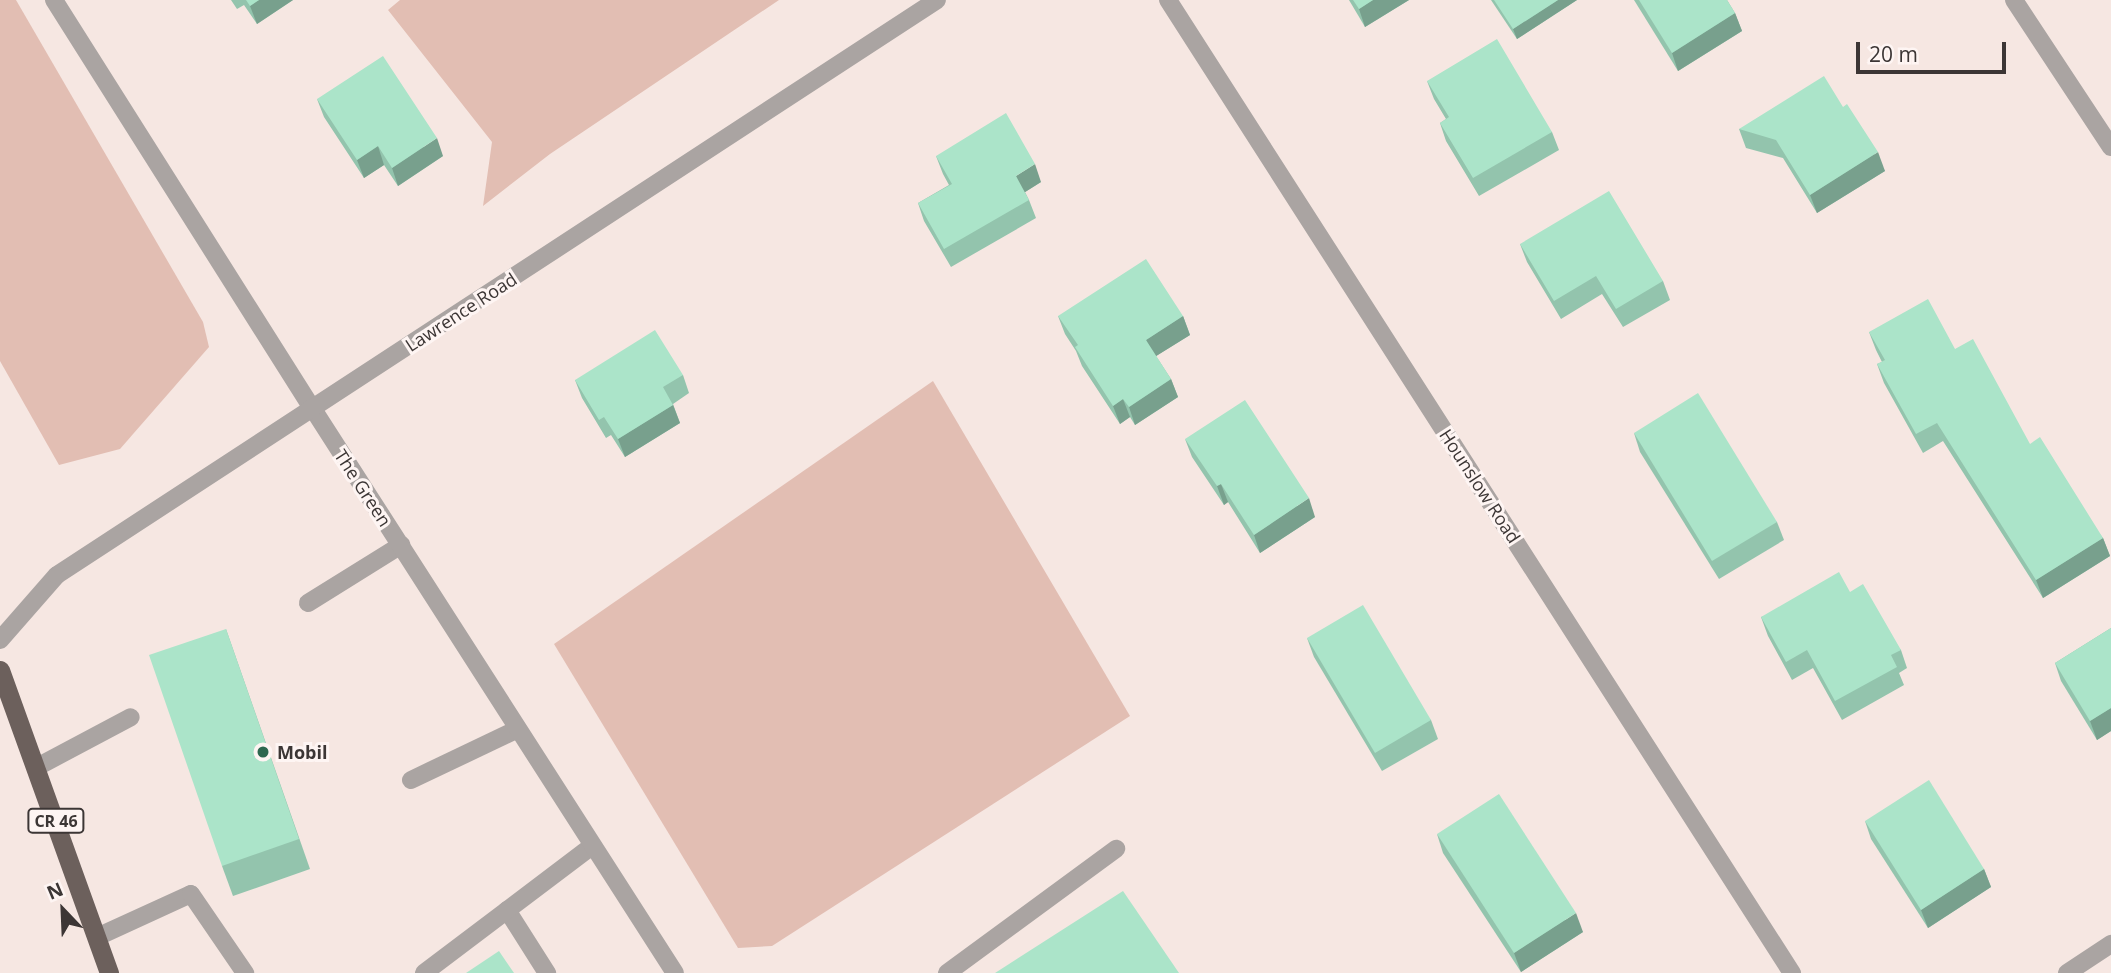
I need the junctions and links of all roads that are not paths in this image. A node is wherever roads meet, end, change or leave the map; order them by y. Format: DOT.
graph roads {
  1 [pos="54,0"];
  2 [pos="937,0"];
  3 [pos="1168,0"];
  4 [pos="2014,0"];
  5 [pos="2111,146"];
  6 [pos="313,409"];
  7 [pos="401,545"];
  8 [pos="308,603"];
  9 [pos="0,640"];
  10 [pos="0,670"];
  11 [pos="131,717"];
  12 [pos="516,730"];
  13 [pos="37,767"];
  14 [pos="411,780"];
  15 [pos="592,846"];
  16 [pos="1116,849"];
  17 [pos="506,910"];
  18 [pos="97,937"];
  19 [pos="2111,944"];
  20 [pos="109,973"];
  21 [pos="245,973"];
  22 [pos="424,973"];
  23 [pos="547,973"];
  24 [pos="676,973"];
  25 [pos="947,973"];
  26 [pos="1792,973"];
  27 [pos="2067,973"];
  1 -- 6 [label="street, The Green"];
  2 -- 6 [label="street, Lawrence Road"];
  3 -- 26 [label="street, Hounslow Road"];
  4 -- 5 [label="street"];
  6 -- 7 [label="street, The Green"];
  6 -- 9 [label="street, Lawrence Road"];
  7 -- 8 [label="street"];
  7 -- 12 [label="street, The Green"];
  10 -- 13 [label="highway, CR 46"];
  11 -- 13 [label="street"];
  12 -- 14 [label="street"];
  12 -- 15 [label="street, The Green"];
  13 -- 18 [label="highway, CR 46"];
  15 -- 17 [label="street"];
  15 -- 24 [label="street, The Green"];
  16 -- 25 [label="street"];
  17 -- 22 [label="street"];
  17 -- 23 [label="street"];
  18 -- 20 [label="highway, CR 46"];
  18 -- 21 [label="street"];
  19 -- 27 [label="street"];
}
